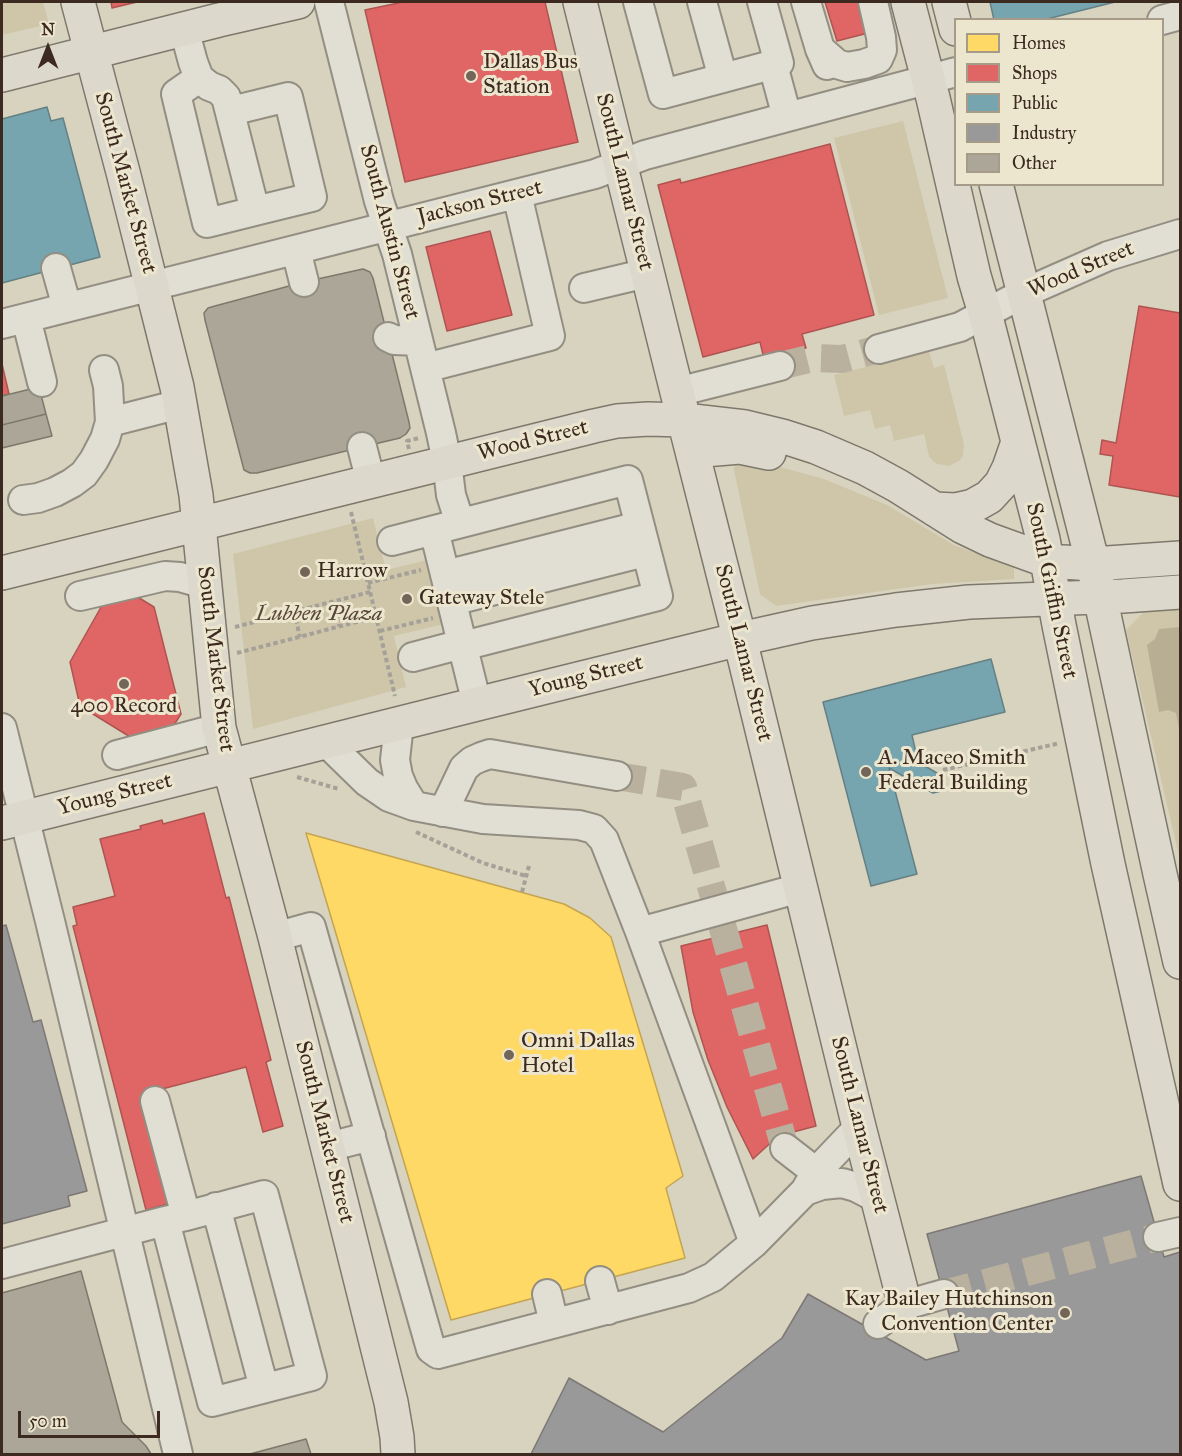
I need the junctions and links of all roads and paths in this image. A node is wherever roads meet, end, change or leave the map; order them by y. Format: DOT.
graph roads {
  1 [pos="78,2"];
  2 [pos="298,2"];
  3 [pos="329,2"];
  4 [pos="580,2"];
  5 [pos="638,2"];
  6 [pos="702,2"];
  7 [pos="762,2"];
  8 [pos="806,2"];
  9 [pos="873,2"];
  10 [pos="908,2"];
  11 [pos="949,2"];
  12 [pos="216,11"];
  13 [pos="1180,15"];
  14 [pos="1164,19"];
  15 [pos="954,21"];
  16 [pos="184,29"];
  17 [pos="90,52"];
  18 [pos="825,52"];
  19 [pos="769,66"];
  20 [pos="2,75"];
  21 [pos="941,75"];
  22 [pos="199,78"];
  23 [pos="723,78"];
  24 [pos="841,102"];
  25 [pos="231,111"];
  26 [pos="782,119"];
  27 [pos="954,154"];
  28 [pos="620,165"];
  29 [pos="959,186"];
  30 [pos="997,186"];
  31 [pos="517,194"];
  32 [pos="255,211"];
  33 [pos="387,226"];
  34 [pos="1180,234"];
  35 [pos="296,250"];
  36 [pos="56,268"];
  37 [pos="647,273"];
  38 [pos="304,282"];
  39 [pos="152,286"];
  40 [pos="585,288"];
  41 [pos="1024,294"];
  42 [pos="67,307"];
  43 [pos="985,313"];
  44 [pos="14,321"];
  45 [pos="388,337"];
  46 [pos="879,349"];
  47 [pos="422,355"];
  48 [pos="780,366"];
  49 [pos="104,370"];
  50 [pos="42,382"];
  51 [pos="178,396"];
  52 [pos="110,414"];
  53 [pos="684,421"];
  54 [pos="422,438"];
  55 [pos="407,441"];
  56 [pos="1018,442"];
  57 [pos="362,447"];
  58 [pos="447,462"];
  59 [pos="371,482"];
  60 [pos="22,500"];
  61 [pos="934,509"];
  62 [pos="351,512"];
  63 [pos="199,524"];
  64 [pos="447,527"];
  65 [pos="642,539"];
  66 [pos="392,541"];
  67 [pos="1180,558"];
  68 [pos="1048,561"];
  69 [pos="1093,564"];
  70 [pos="2,573"];
  71 [pos="368,583"];
  72 [pos="205,584"];
  73 [pos="448,588"];
  74 [pos="1180,591"];
  75 [pos="370,592"];
  76 [pos="80,596"];
  77 [pos="1101,597"];
  78 [pos="1054,599"];
  79 [pos="334,602"];
  80 [pos="294,612"];
  81 [pos="376,617"];
  82 [pos="339,626"];
  83 [pos="234,627"];
  84 [pos="380,631"];
  85 [pos="300,637"];
  86 [pos="740,639"];
  87 [pos="463,645"];
  88 [pos="237,653"];
  89 [pos="413,657"];
  90 [pos="477,704"];
  91 [pos="397,710"];
  92 [pos="2,728"];
  93 [pos="219,728"];
  94 [pos="326,742"];
  95 [pos="1061,743"];
  96 [pos="117,755"];
  97 [pos="229,766"];
  98 [pos="944,770"];
  99 [pos="617,776"];
  100 [pos="414,806"];
  101 [pos="442,812"];
  102 [pos="12,820"];
  103 [pos="529,866"];
  104 [pos="801,888"];
  105 [pos="522,892"];
  106 [pos="640,932"];
  107 [pos="275,937"];
  108 [pos="1180,962"];
  109 [pos="1180,970"];
  110 [pos="1134,983"];
  111 [pos="155,1101"];
  112 [pos="1172,1118"];
  113 [pos="859,1127"];
  114 [pos="371,1137"];
  115 [pos="328,1147"];
  116 [pos="785,1148"];
  117 [pos="811,1182"];
  118 [pos="1180,1185"];
  119 [pos="877,1198"];
  120 [pos="216,1207"];
  121 [pos="175,1218"];
  122 [pos="125,1231"];
  123 [pos="754,1243"];
  124 [pos="2,1264"];
  125 [pos="600,1281"];
  126 [pos="547,1294"];
  127 [pos="944,1294"];
  128 [pos="905,1305"];
  129 [pos="608,1310"];
  130 [pos="554,1323"];
  131 [pos="878,1324"];
  132 [pos="264,1388"];
  133 [pos="397,1446"];
  134 [pos="178,1455"];
  1 -- 17 [label="main road, South Market Street"];
  2 -- 12 [label="main road"];
  3 -- 33 [label="street, South Austin Street"];
  4 -- 28 [label="main road, South Lamar Street"];
  5 -- 23 [label="street"];
  6 -- 23 [label="street"];
  7 -- 19 [label="street"];
  8 -- 18 [label="street"];
  9 -- 18 [label="street"];
  10 -- 21 [label="main road, South Griffin Street"];
  11 -- 15 [label="main road"];
  12 -- 16 [label="main road"];
  13 -- 14 [label="street"];
  16 -- 17 [label="main road"];
  16 -- 22 [label="street"];
  17 -- 20 [label="main road"];
  17 -- 39 [label="main road, South Market Street"];
  18 -- 24 [label="street"];
  19 -- 23 [label="street"];
  19 -- 26 [label="street"];
  21 -- 24 [label="street, Jackson Street"];
  21 -- 27 [label="main road, South Griffin Street"];
  22 -- 25 [label="street"];
  22 -- 32 [label="street"];
  24 -- 26 [label="street, Jackson Street"];
  25 -- 32 [label="street"];
  25 -- 32 [label="street"];
  26 -- 28 [label="street, Jackson Street"];
  28 -- 31 [label="street, Jackson Street"];
  28 -- 37 [label="main road, South Lamar Street"];
  29 -- 43 [label="main road, South Griffin Street"];
  30 -- 41 [label="main road, South Griffin Street"];
  31 -- 33 [label="street, Jackson Street"];
  31 -- 47 [label="street"];
  33 -- 35 [label="street, Jackson Street"];
  33 -- 47 [label="street, South Austin Street"];
  34 -- 41 [label="street, Wood Street"];
  35 -- 38 [label="street"];
  35 -- 39 [label="street, Jackson Street"];
  36 -- 42 [label="street"];
  37 -- 40 [label="street"];
  37 -- 53 [label="main road, South Lamar Street"];
  39 -- 42 [label="street, Jackson Street"];
  39 -- 51 [label="main road, South Market Street"];
  41 -- 43 [label="street, Wood Street"];
  41 -- 69 [label="main road, South Griffin Street"];
  42 -- 44 [label="street, Jackson Street"];
  43 -- 46 [label="street, Wood Street"];
  43 -- 56 [label="main road, South Griffin Street"];
  44 -- 50 [label="street"];
  45 -- 47 [label="street"];
  47 -- 58 [label="street, South Austin Street"];
  48 -- 53 [label="street"];
  49 -- 52 [label="street"];
  51 -- 52 [label="street"];
  51 -- 63 [label="main road, South Market Street"];
  52 -- 60 [label="street"];
  53 -- 58 [label="main road, Wood Street"];
  53 -- 61 [label="main road, Wood Street"];
  53 -- 86 [label="main road, South Lamar Street"];
  54 -- 55 [label="path"];
  56 -- 61 [label="main road"];
  56 -- 68 [label="main road, South Griffin Street"];
  57 -- 59 [label="street"];
  58 -- 59 [label="main road, Wood Street"];
  58 -- 64 [label="street, South Austin Street"];
  59 -- 63 [label="main road, Wood Street"];
  61 -- 68 [label="main road, Wood Street"];
  62 -- 71 [label="path"];
  63 -- 70 [label="main road, Wood Street"];
  63 -- 72 [label="main road, South Market Street"];
  64 -- 65 [label="street"];
  64 -- 66 [label="street"];
  64 -- 73 [label="street, South Austin Street"];
  65 -- 73 [label="street"];
  65 -- 87 [label="street"];
  67 -- 69 [label="main road"];
  68 -- 69 [label="main road"];
  68 -- 78 [label="main road, South Griffin Street"];
  69 -- 77 [label="main road, South Griffin Street"];
  71 -- 73 [label="path"];
  71 -- 75 [label="path"];
  72 -- 76 [label="street"];
  72 -- 93 [label="main road, South Market Street"];
  73 -- 84 [label="path"];
  73 -- 87 [label="street, South Austin Street"];
  74 -- 77 [label="main road, Young Street"];
  75 -- 79 [label="path"];
  75 -- 81 [label="path"];
  77 -- 78 [label="main road, Young Street"];
  77 -- 108 [label="main road, South Griffin Street"];
  78 -- 86 [label="main road, Young Street"];
  78 -- 110 [label="main road, South Griffin Street"];
  79 -- 80 [label="path"];
  79 -- 82 [label="path"];
  80 -- 83 [label="path"];
  80 -- 85 [label="path"];
  81 -- 82 [label="path"];
  81 -- 84 [label="path"];
  82 -- 85 [label="path"];
  84 -- 91 [label="path"];
  85 -- 88 [label="path"];
  86 -- 90 [label="main road, Young Street"];
  86 -- 104 [label="main road, South Lamar Street"];
  87 -- 89 [label="street"];
  87 -- 90 [label="street, South Austin Street"];
  90 -- 91 [label="main road, Young Street"];
  91 -- 94 [label="main road, Young Street"];
  91 -- 100 [label="street"];
  92 -- 102 [label="street"];
  93 -- 96 [label="street"];
  93 -- 97 [label="main road, South Market Street"];
  94 -- 97 [label="main road, Young Street"];
  94 -- 100 [label="street"];
  95 -- 98 [label="path"];
  97 -- 102 [label="main road, Young Street"];
  97 -- 107 [label="main road, South Market Street"];
  99 -- 101 [label="street"];
  100 -- 101 [label="street"];
  101 -- 106 [label="street"];
  102 -- 122 [label="street"];
  103 -- 105 [label="path"];
  104 -- 106 [label="street"];
  104 -- 113 [label="main road, South Lamar Street"];
  106 -- 123 [label="street"];
  107 -- 114 [label="street"];
  107 -- 115 [label="main road, South Market Street"];
  109 -- 110 [label="main road"];
  110 -- 112 [label="main road, South Griffin Street"];
  111 -- 121 [label="street"];
  112 -- 118 [label="main road, South Griffin Street"];
  113 -- 117 [label="street"];
  113 -- 119 [label="main road, South Lamar Street"];
  114 -- 115 [label="street"];
  114 -- 130 [label="street"];
  115 -- 133 [label="main road, South Market Street"];
  116 -- 117 [label="street"];
  117 -- 119 [label="street"];
  117 -- 123 [label="street"];
  119 -- 128 [label="main road, South Lamar Street"];
  120 -- 121 [label="street"];
  120 -- 132 [label="street"];
  120 -- 132 [label="street"];
  121 -- 122 [label="street"];
  121 -- 132 [label="street"];
  122 -- 124 [label="street"];
  122 -- 134 [label="street"];
  123 -- 129 [label="street"];
  125 -- 129 [label="street"];
  126 -- 130 [label="street"];
  127 -- 128 [label="street"];
  128 -- 131 [label="street"];
  129 -- 130 [label="street"];
}
